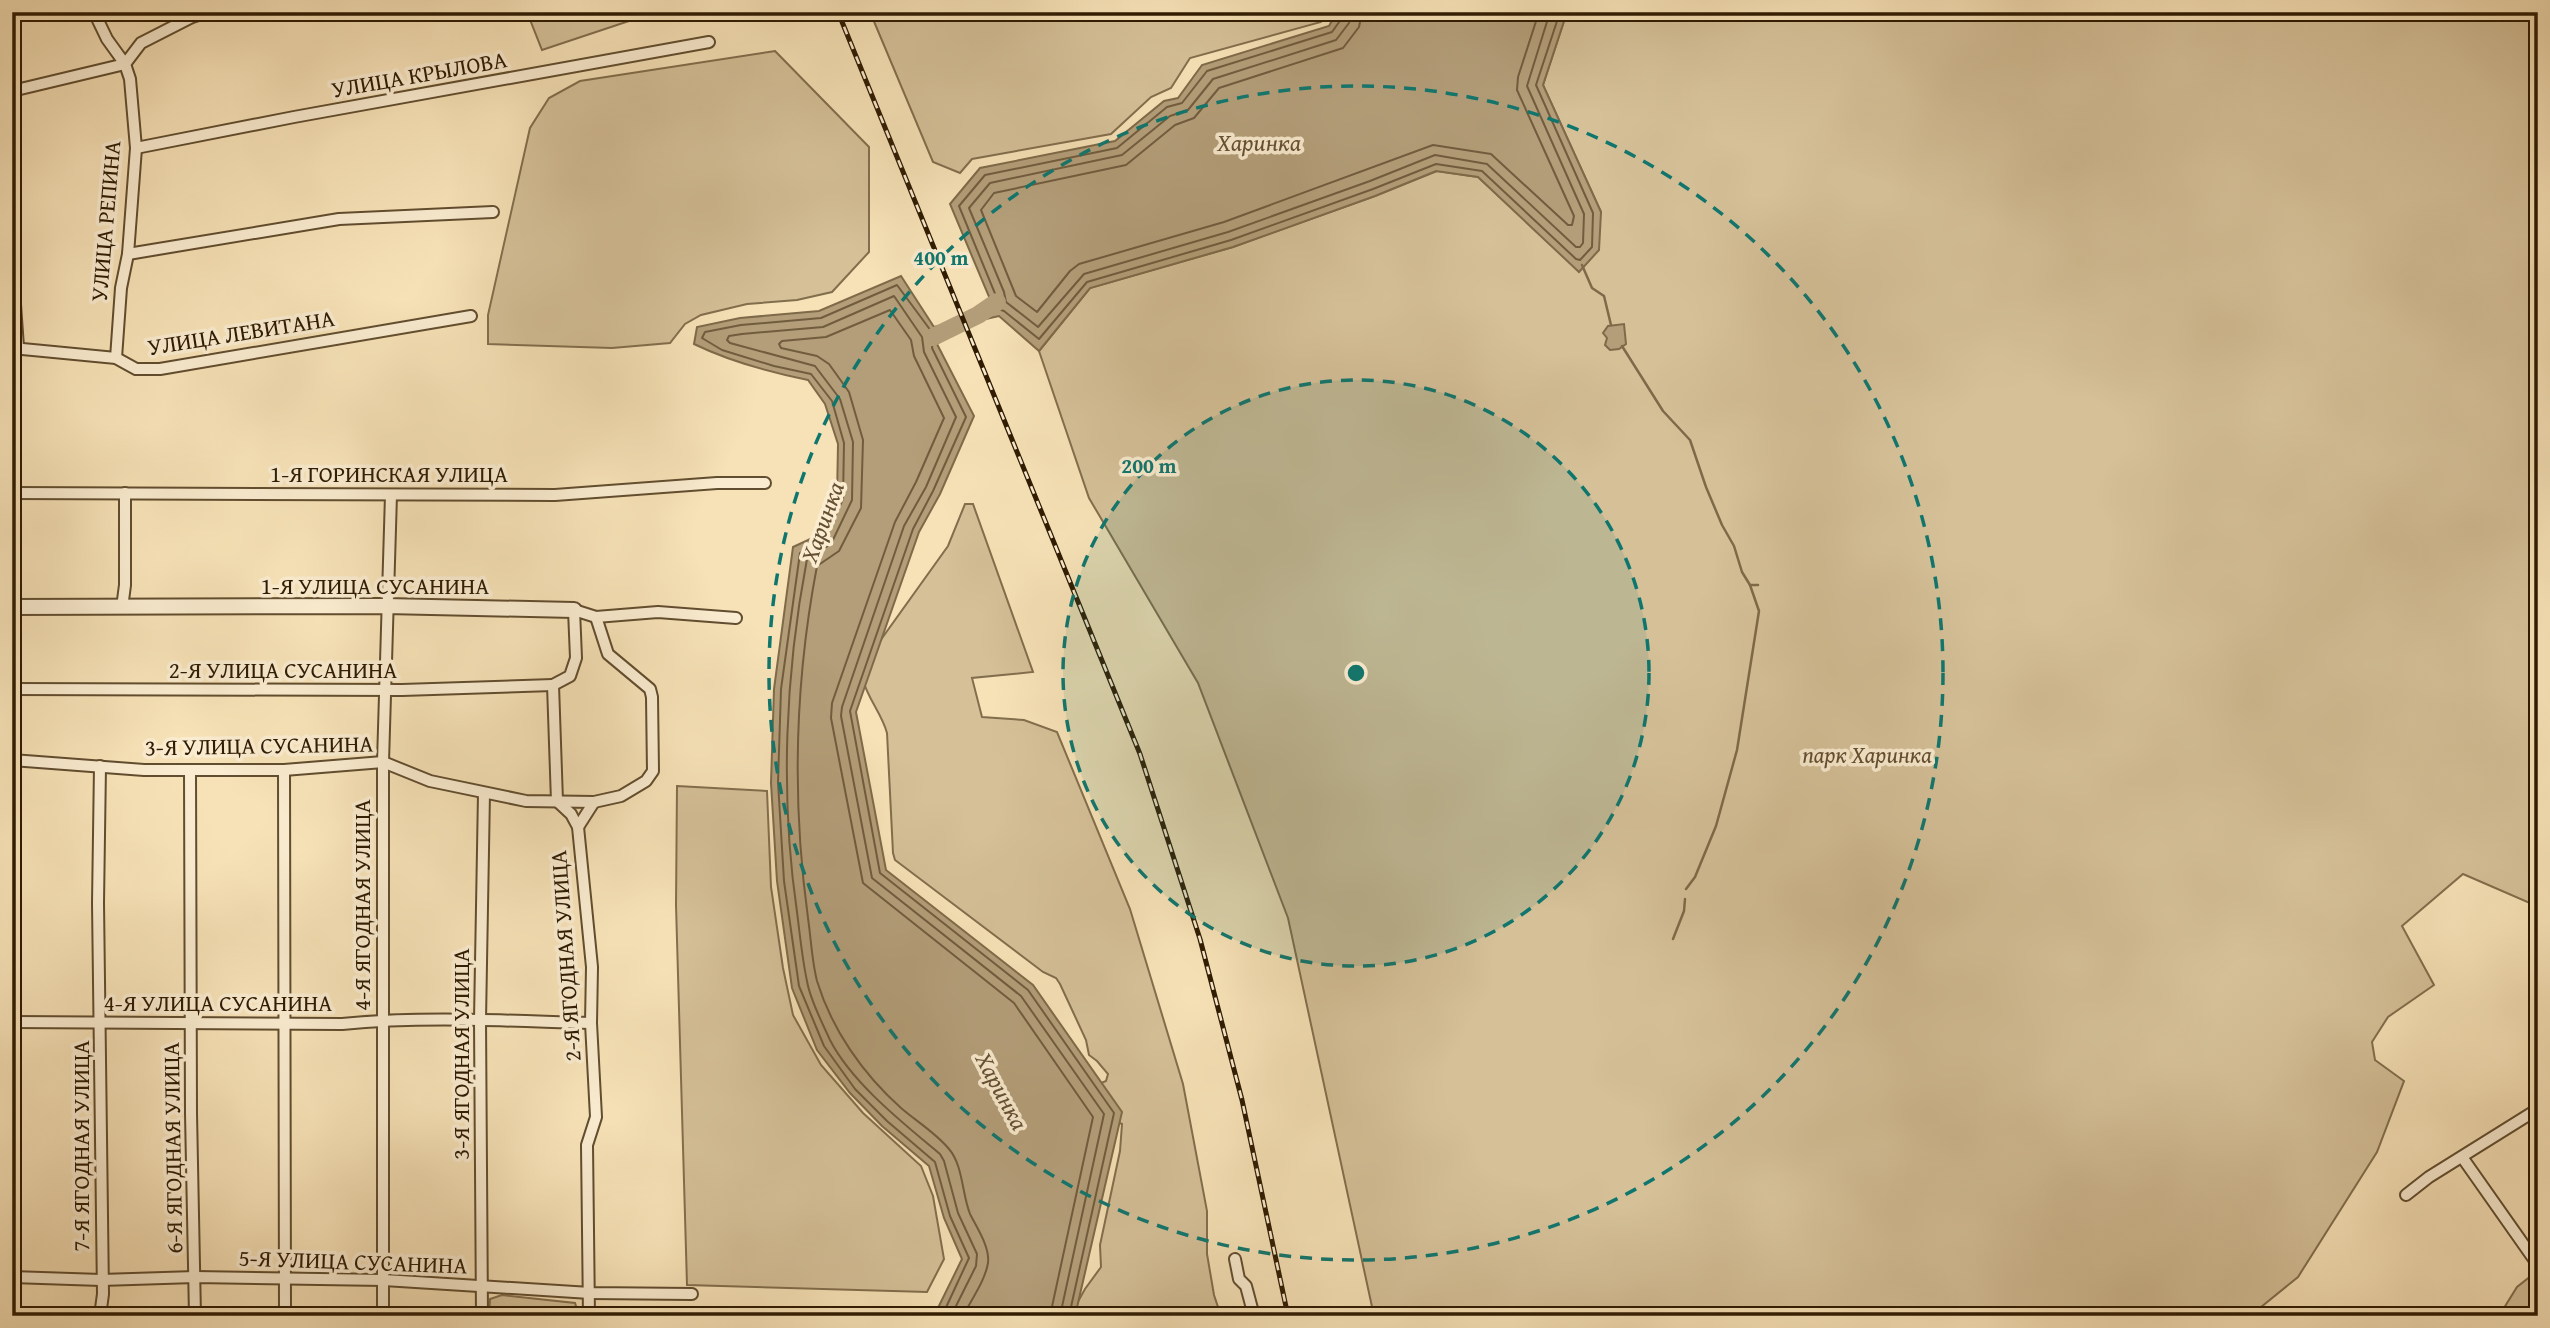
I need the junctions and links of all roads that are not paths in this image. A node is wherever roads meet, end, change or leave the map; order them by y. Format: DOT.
graph roads {
  1 [pos="94,12"];
  2 [pos="207,12"];
  3 [pos="709,42"];
  4 [pos="125,64"];
  5 [pos="12,91"];
  6 [pos="136,148"];
  7 [pos="493,212"];
  8 [pos="128,254"];
  9 [pos="12,262"];
  10 [pos="471,316"];
  11 [pos="15,347"];
  12 [pos="116,358"];
  13 [pos="765,483"];
  14 [pos="12,493"];
  15 [pos="125,493"];
  16 [pos="391,495"];
  17 [pos="386,606"];
  18 [pos="12,607"];
  19 [pos="122,608"];
  20 [pos="574,610"];
  21 [pos="596,617"];
  22 [pos="736,618"];
  23 [pos="553,685"];
  24 [pos="12,689"];
  25 [pos="386,690"];
  26 [pos="12,760"];
  27 [pos="383,762"];
  28 [pos="100,766"];
  29 [pos="190,770"];
  30 [pos="285,770"];
  31 [pos="484,793"];
  32 [pos="557,801"];
  33 [pos="594,802"];
  34 [pos="578,827"];
  35 [pos="381,1020"];
  36 [pos="480,1020"];
  37 [pos="12,1022"];
  38 [pos="100,1023"];
  39 [pos="192,1023"];
  40 [pos="285,1023"];
  41 [pos="592,1023"];
  42 [pos="2538,1109"];
  43 [pos="2462,1157"];
  44 [pos="2406,1195"];
  45 [pos="1235,1259"];
  46 [pos="2538,1265"];
  47 [pos="12,1277"];
  48 [pos="195,1277"];
  49 [pos="101,1280"];
  50 [pos="284,1280"];
  51 [pos="384,1280"];
  52 [pos="482,1286"];
  53 [pos="590,1293"];
  54 [pos="692,1294"];
  55 [pos="100,1316"];
  56 [pos="195,1316"];
  57 [pos="285,1316"];
  58 [pos="383,1316"];
  59 [pos="482,1316"];
  60 [pos="589,1316"];
  61 [pos="1254,1316"];
  1 -- 4 [label="street, УЛИЦА РЕПИНА"];
  2 -- 4 [label="street"];
  3 -- 6 [label="street, УЛИЦА КРЫЛОВА"];
  4 -- 5 [label="street"];
  4 -- 6 [label="street, УЛИЦА РЕПИНА"];
  6 -- 8 [label="street, УЛИЦА РЕПИНА"];
  7 -- 8 [label="street"];
  8 -- 12 [label="street, УЛИЦА РЕПИНА"];
  9 -- 11 [label="street"];
  10 -- 12 [label="street, УЛИЦА ЛЕВИТАНА"];
  11 -- 12 [label="street, УЛИЦА ЛЕВИТАНА"];
  13 -- 16 [label="street, 1-Я ГОРИНСКАЯ УЛИЦА"];
  14 -- 15 [label="street, 1-Я ГОРИНСКАЯ УЛИЦА"];
  15 -- 16 [label="street, 1-Я ГОРИНСКАЯ УЛИЦА"];
  15 -- 19 [label="street"];
  16 -- 17 [label="street, 4-Я ЯГОДНАЯ УЛИЦА"];
  17 -- 19 [label="street, 1-Я УЛИЦА СУСАНИНА"];
  17 -- 20 [label="street, 1-Я УЛИЦА СУСАНИНА"];
  17 -- 25 [label="street, 4-Я ЯГОДНАЯ УЛИЦА"];
  18 -- 19 [label="street, 1-Я УЛИЦА СУСАНИНА"];
  20 -- 21 [label="street, 1-Я УЛИЦА СУСАНИНА"];
  20 -- 23 [label="street"];
  21 -- 22 [label="street, 1-Я УЛИЦА СУСАНИНА"];
  21 -- 33 [label="street, 3-Я УЛИЦА СУСАНИНА"];
  23 -- 25 [label="street, 2-Я УЛИЦА СУСАНИНА"];
  23 -- 32 [label="street"];
  24 -- 25 [label="street, 2-Я УЛИЦА СУСАНИНА"];
  25 -- 27 [label="street, 4-Я ЯГОДНАЯ УЛИЦА"];
  26 -- 28 [label="street, 3-Я УЛИЦА СУСАНИНА"];
  27 -- 30 [label="street, 3-Я УЛИЦА СУСАНИНА"];
  27 -- 31 [label="street, 3-Я УЛИЦА СУСАНИНА"];
  27 -- 35 [label="street, 4-Я ЯГОДНАЯ УЛИЦА"];
  28 -- 29 [label="street, 3-Я УЛИЦА СУСАНИНА"];
  28 -- 38 [label="street, 7-Я ЯГОДНАЯ УЛИЦА"];
  29 -- 30 [label="street, 3-Я УЛИЦА СУСАНИНА"];
  29 -- 39 [label="street, 6-Я ЯГОДНАЯ УЛИЦА"];
  30 -- 40 [label="street"];
  31 -- 32 [label="street, 3-Я УЛИЦА СУСАНИНА"];
  31 -- 36 [label="street, 3-Я ЯГОДНАЯ УЛИЦА"];
  32 -- 33 [label="street, 3-Я УЛИЦА СУСАНИНА"];
  32 -- 34 [label="street, 2-Я ЯГОДНАЯ УЛИЦА"];
  33 -- 34 [label="street"];
  34 -- 41 [label="street, 2-Я ЯГОДНАЯ УЛИЦА"];
  35 -- 36 [label="street, 4-Я УЛИЦА СУСАНИНА"];
  35 -- 40 [label="street, 4-Я УЛИЦА СУСАНИНА"];
  35 -- 51 [label="street, 4-Я ЯГОДНАЯ УЛИЦА"];
  36 -- 41 [label="street, 4-Я УЛИЦА СУСАНИНА"];
  36 -- 52 [label="street, 3-Я ЯГОДНАЯ УЛИЦА"];
  37 -- 38 [label="street, 4-Я УЛИЦА СУСАНИНА"];
  38 -- 39 [label="street, 4-Я УЛИЦА СУСАНИНА"];
  38 -- 49 [label="street, 7-Я ЯГОДНАЯ УЛИЦА"];
  39 -- 40 [label="street, 4-Я УЛИЦА СУСАНИНА"];
  39 -- 48 [label="street, 6-Я ЯГОДНАЯ УЛИЦА"];
  40 -- 50 [label="street"];
  41 -- 53 [label="street, 2-Я ЯГОДНАЯ УЛИЦА"];
  42 -- 43 [label="street"];
  43 -- 44 [label="street"];
  43 -- 46 [label="street"];
  45 -- 61 [label="street"];
  47 -- 49 [label="street, 5-Я УЛИЦА СУСАНИНА"];
  48 -- 49 [label="street, 5-Я УЛИЦА СУСАНИНА"];
  48 -- 50 [label="street, 5-Я УЛИЦА СУСАНИНА"];
  48 -- 56 [label="street, 6-Я ЯГОДНАЯ УЛИЦА"];
  49 -- 55 [label="street, 7-Я ЯГОДНАЯ УЛИЦА"];
  50 -- 51 [label="street, 5-Я УЛИЦА СУСАНИНА"];
  50 -- 57 [label="street"];
  51 -- 52 [label="street, 5-Я УЛИЦА СУСАНИНА"];
  51 -- 58 [label="street, 4-Я ЯГОДНАЯ УЛИЦА"];
  52 -- 53 [label="street, 5-Я УЛИЦА СУСАНИНА"];
  52 -- 59 [label="street, 3-Я ЯГОДНАЯ УЛИЦА"];
  53 -- 54 [label="street, 5-Я УЛИЦА СУСАНИНА"];
  53 -- 60 [label="street, 2-Я ЯГОДНАЯ УЛИЦА"];
}
